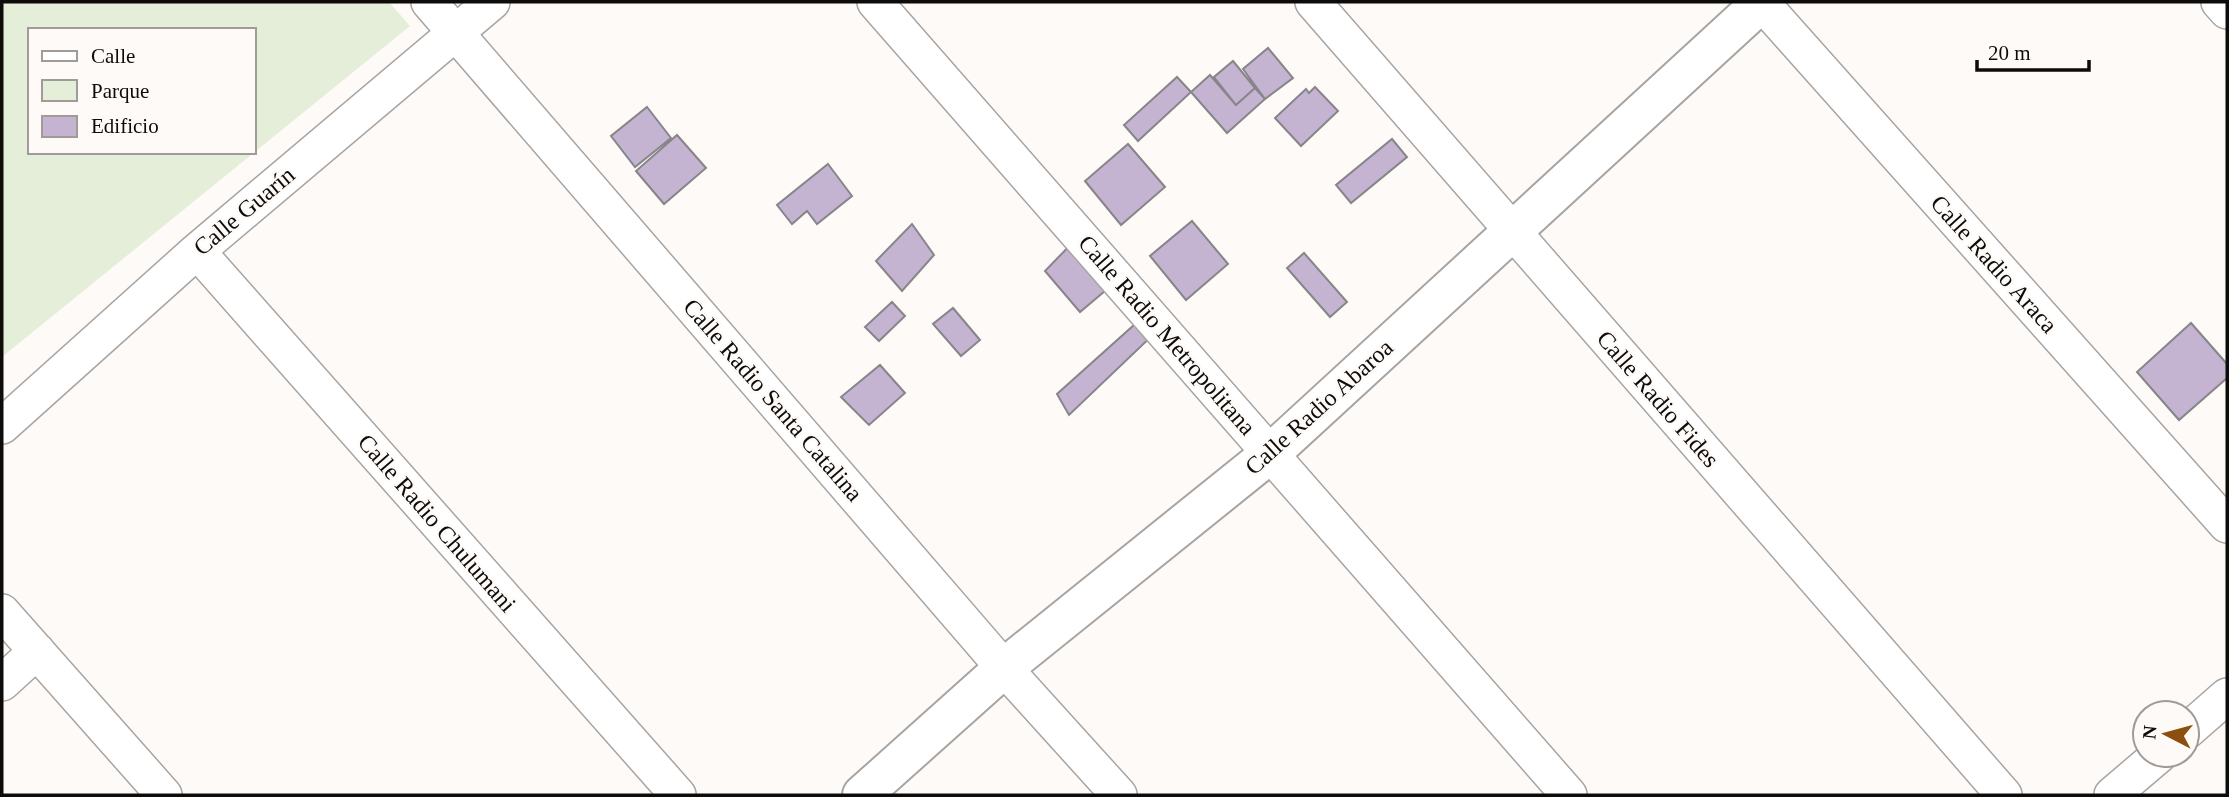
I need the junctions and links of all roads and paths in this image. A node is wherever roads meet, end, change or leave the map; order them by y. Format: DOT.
graph roads {
  1 [pos="429,2"];
  2 [pos="492,2"];
  3 [pos="875,2"];
  4 [pos="1312,2"];
  5 [pos="1761,2"];
  6 [pos="2219,2"];
  7 [pos="2227,11"];
  8 [pos="456,32"];
  9 [pos="1512,231"];
  10 [pos="197,251"];
  11 [pos="2,426"];
  12 [pos="1271,453"];
  13 [pos="2227,525"];
  14 [pos="2,612"];
  15 [pos="37,651"];
  16 [pos="1004,668"];
  17 [pos="2,683"];
  18 [pos="2227,696"];
  19 [pos="2201,719"];
  20 [pos="2143,769"];
  21 [pos="164,795"];
  22 [pos="678,795"];
  23 [pos="862,795"];
  24 [pos="1119,795"];
  25 [pos="1569,795"];
  26 [pos="2004,795"];
  27 [pos="2112,795"];
  1 -- 8 [label="street, Calle Radio Santa Catalina"];
  2 -- 8 [label="street, Calle Guarín"];
  3 -- 12 [label="street, Calle Radio Metropolitana"];
  4 -- 9 [label="street, Calle Radio Fides"];
  5 -- 9 [label="street, Calle Radio Abaroa"];
  5 -- 13 [label="street, Calle Radio Araca"];
  6 -- 7 [label="street"];
  8 -- 10 [label="street, Calle Guarín"];
  8 -- 16 [label="street, Calle Radio Santa Catalina"];
  9 -- 12 [label="street, Calle Radio Abaroa"];
  9 -- 26 [label="street, Calle Radio Fides"];
  10 -- 11 [label="street, Calle Guarín"];
  10 -- 22 [label="street, Calle Radio Chulumani"];
  12 -- 16 [label="street, Calle Radio Abaroa"];
  12 -- 25 [label="street, Calle Radio Metropolitana"];
  14 -- 15 [label="street"];
  15 -- 17 [label="street"];
  15 -- 21 [label="street"];
  16 -- 23 [label="street, Calle Radio Abaroa"];
  16 -- 24 [label="street, Calle Radio Santa Catalina"];
  18 -- 19 [label="street"];
  20 -- 27 [label="street"];
}
